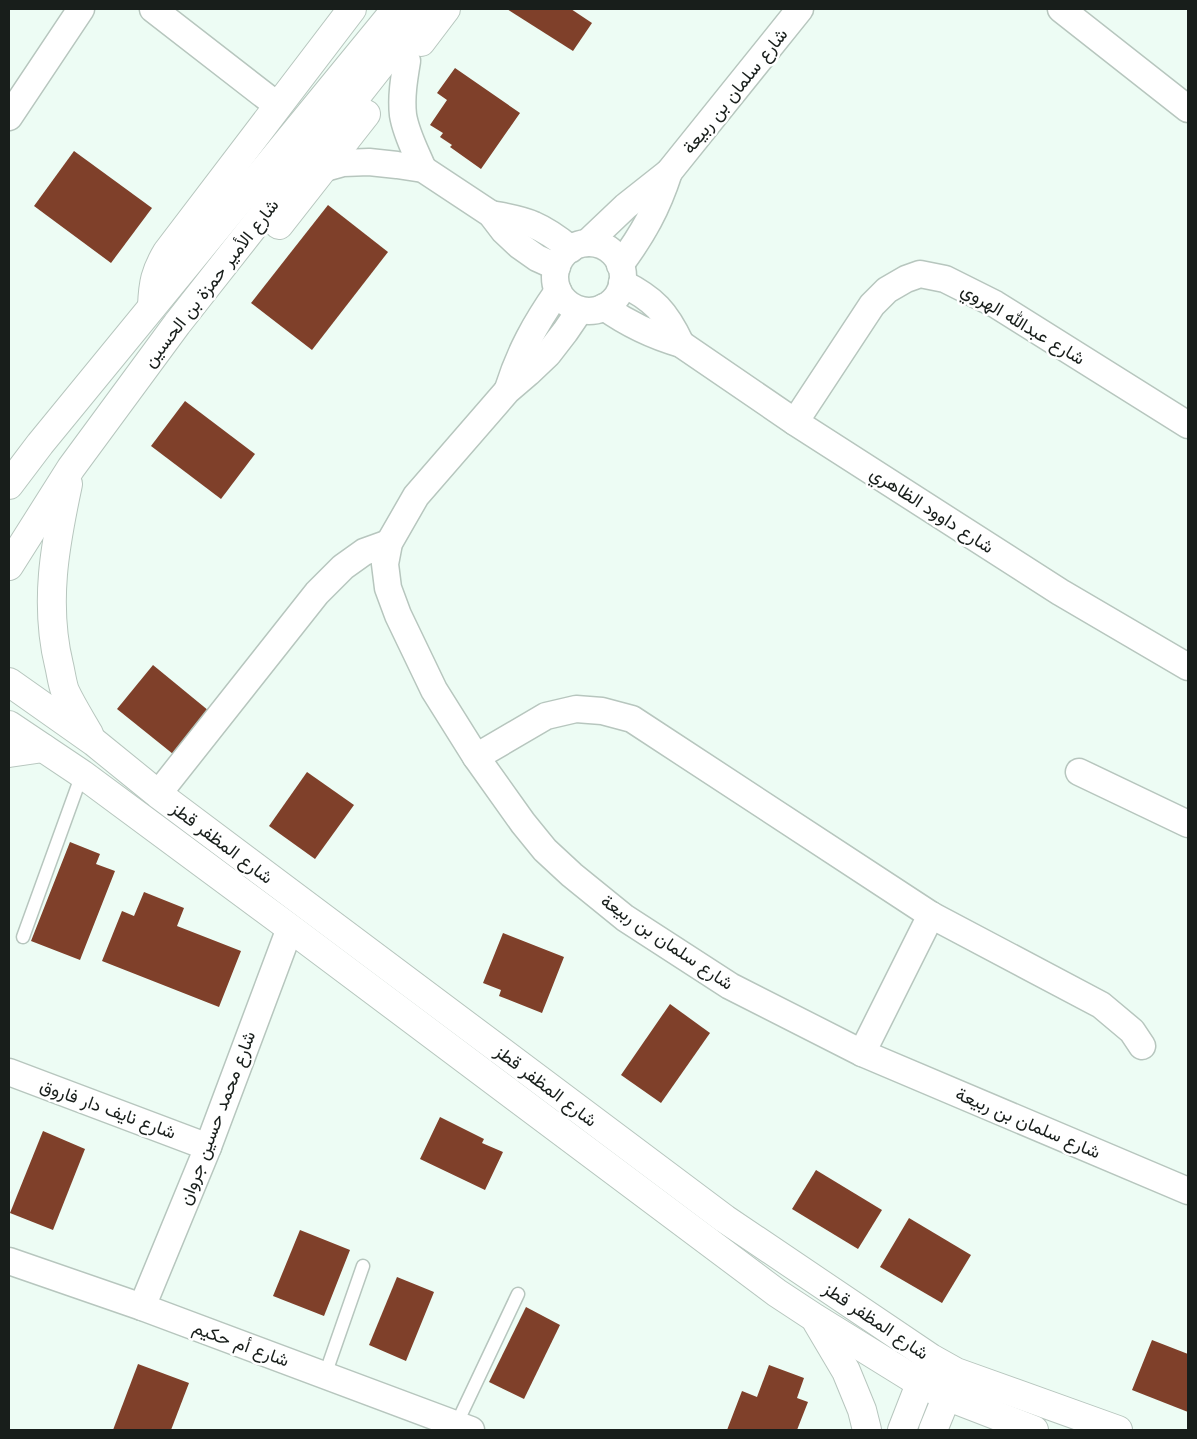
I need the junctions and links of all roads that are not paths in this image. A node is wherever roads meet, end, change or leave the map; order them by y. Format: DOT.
graph roads {
  1 [pos="81,9"];
  2 [pos="153,9"];
  3 [pos="352,9"];
  4 [pos="396,9"];
  5 [pos="425,9"];
  6 [pos="446,9"];
  7 [pos="800,9"];
  8 [pos="1061,9"];
  9 [pos="407,61"];
  10 [pos="278,106"];
  11 [pos="1188,109"];
  12 [pos="9,117"];
  13 [pos="325,168"];
  14 [pos="423,170"];
  15 [pos="669,172"];
  16 [pos="568,262"];
  17 [pos="621,274"];
  18 [pos="152,308"];
  19 [pos="592,309"];
  20 [pos="177,324"];
  21 [pos="681,344"];
  22 [pos="507,391"];
  23 [pos="795,422"];
  24 [pos="1188,425"];
  25 [pos="40,444"];
  26 [pos="9,463"];
  27 [pos="71,468"];
  28 [pos="9,485"];
  29 [pos="389,543"];
  30 [pos="9,566"];
  31 [pos="1188,667"];
  32 [pos="9,682"];
  33 [pos="9,725"];
  34 [pos="94,742"];
  35 [pos="43,748"];
  36 [pos="9,753"];
  37 [pos="476,758"];
  38 [pos="1080,772"];
  39 [pos="82,774"];
  40 [pos="158,794"];
  41 [pos="1188,824"];
  42 [pos="931,915"];
  43 [pos="290,928"];
  44 [pos="23,937"];
  45 [pos="1142,1046"];
  46 [pos="862,1053"];
  47 [pos="9,1072"];
  48 [pos="208,1147"];
  49 [pos="1188,1191"];
  50 [pos="9,1262"];
  51 [pos="363,1266"];
  52 [pos="518,1294"];
  53 [pos="142,1307"];
  54 [pos="815,1318"];
  55 [pos="930,1358"];
  56 [pos="956,1372"];
  57 [pos="324,1375"];
  58 [pos="920,1383"];
  59 [pos="946,1396"];
  60 [pos="464,1427"];
  61 [pos="866,1430"];
  62 [pos="902,1430"];
  63 [pos="932,1430"];
  64 [pos="1034,1430"];
  65 [pos="1118,1430"];
  1 -- 12 [label="street"];
  2 -- 10 [label="street"];
  3 -- 10 [label="street"];
  4 -- 18 [label="street, شارع الأمير حمزة بن الحسين"];
  5 -- 20 [label="street, شارع الأمير حمزة بن الحسين"];
  6 -- 9 [label="street"];
  7 -- 15 [label="street, شارع سلمان بن ربيعة"];
  8 -- 11 [label="street"];
  9 -- 13 [label="street"];
  9 -- 14 [label="street"];
  10 -- 18 [label="street"];
  13 -- 14 [label="street"];
  13 -- 20 [label="street"];
  14 -- 16 [label="street"];
  15 -- 16 [label="street, شارع سلمان بن ربيعة"];
  15 -- 17 [label="street, شارع سلمان بن ربيعة"];
  16 -- 17 [label="street"];
  16 -- 19 [label="street"];
  16 -- 22 [label="street, شارع سلمان بن ربيعة"];
  17 -- 19 [label="street"];
  17 -- 21 [label="street, شارع داوود الظاهري"];
  18 -- 25 [label="street, شارع الأمير حمزة بن الحسين"];
  19 -- 21 [label="street, شارع داوود الظاهري"];
  19 -- 22 [label="street, شارع سلمان بن ربيعة"];
  20 -- 27 [label="street, شارع الأمير حمزة بن الحسين"];
  21 -- 23 [label="street, شارع داوود الظاهري"];
  22 -- 29 [label="street, شارع سلمان بن ربيعة"];
  23 -- 24 [label="street, شارع عبدالله الهروي"];
  23 -- 31 [label="street, شارع داوود الظاهري"];
  25 -- 26 [label="street"];
  25 -- 28 [label="street, شارع الأمير حمزة بن الحسين"];
  27 -- 30 [label="street, شارع الأمير حمزة بن الحسين"];
  27 -- 34 [label="street"];
  29 -- 37 [label="street, شارع سلمان بن ربيعة"];
  29 -- 40 [label="street"];
  32 -- 34 [label="street, شارع المظفر قطز"];
  33 -- 35 [label="street, شارع المظفر قطز"];
  34 -- 40 [label="street, شارع المظفر قطز"];
  35 -- 36 [label="street"];
  35 -- 39 [label="street, شارع المظفر قطز"];
  37 -- 42 [label="street"];
  37 -- 46 [label="street, شارع سلمان بن ربيعة"];
  38 -- 41 [label="street"];
  39 -- 43 [label="street, شارع المظفر قطز"];
  39 -- 44 [label="lane"];
  40 -- 55 [label="street, شارع المظفر قطز"];
  42 -- 45 [label="street"];
  42 -- 46 [label="street"];
  43 -- 48 [label="street, شارع محمد حسين جروان"];
  43 -- 54 [label="street, شارع المظفر قطز"];
  46 -- 49 [label="street, شارع سلمان بن ربيعة"];
  47 -- 48 [label="street, شارع نايف دار فاروق"];
  48 -- 53 [label="street, شارع محمد حسين جروان"];
  50 -- 53 [label="street, شارع أم حكيم"];
  51 -- 57 [label="lane"];
  52 -- 60 [label="lane"];
  53 -- 57 [label="street, شارع أم حكيم"];
  54 -- 58 [label="street, شارع المظفر قطز"];
  54 -- 61 [label="street"];
  55 -- 56 [label="street, شارع المظفر قطز"];
  55 -- 58 [label="street"];
  56 -- 59 [label="street"];
  56 -- 65 [label="street, شارع المظفر قطز"];
  57 -- 60 [label="street, شارع أم حكيم"];
  58 -- 59 [label="street, شارع المظفر قطز"];
  58 -- 62 [label="street"];
  59 -- 63 [label="street"];
  59 -- 64 [label="street, شارع المظفر قطز"];
}
